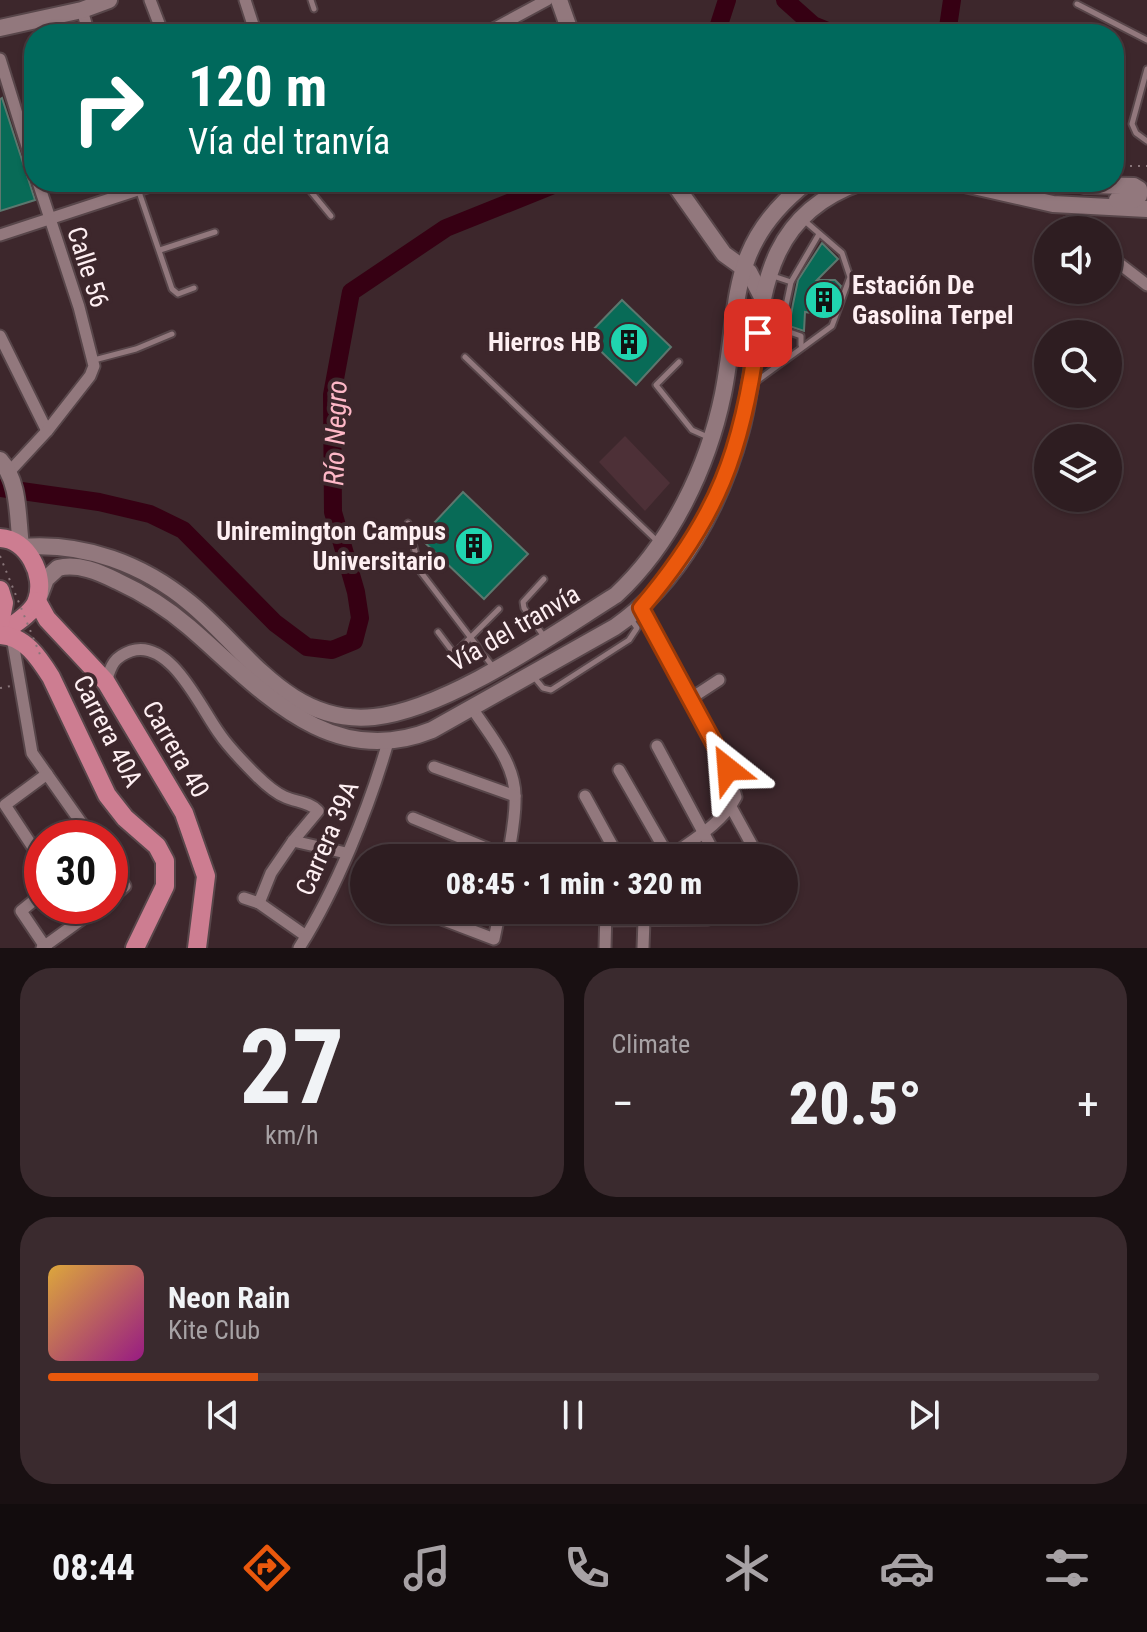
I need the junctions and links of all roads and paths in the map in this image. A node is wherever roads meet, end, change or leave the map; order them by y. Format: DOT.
graph roads {
  1 [pos="109,0"];
  2 [pos="150,0"];
  3 [pos="245,0"];
  4 [pos="311,0"];
  5 [pos="547,0"];
  6 [pos="559,0"];
  7 [pos="1077,4"];
  8 [pos="314,9"];
  9 [pos="82,10"];
  10 [pos="86,24"];
  11 [pos="159,24"];
  12 [pos="253,24"];
  13 [pos="503,24"];
  14 [pos="567,24"];
  15 [pos="1116,24"];
  16 [pos="0,28"];
  17 [pos="1124,28"];
  18 [pos="1147,40"];
  19 [pos="0,59"];
  20 [pos="1147,69"];
  21 [pos="24,137"];
  22 [pos="1147,141"];
  23 [pos="1124,166"];
  24 [pos="1147,166"];
  25 [pos="1124,179"];
  26 [pos="1147,180"];
  27 [pos="1124,186"];
  28 [pos="41,192"];
  29 [pos="121,192"];
  30 [pos="140,192"];
  31 [pos="311,192"];
  32 [pos="680,192"];
  33 [pos="796,192"];
  34 [pos="839,192"];
  35 [pos="996,192"];
  36 [pos="1075,206"];
  37 [pos="1147,209"];
  38 [pos="331,216"];
  39 [pos="49,218"];
  40 [pos="802,218"];
  41 [pos="215,232"];
  42 [pos="819,234"];
  43 [pos="0,235"];
  44 [pos="160,250"];
  45 [pos="743,266"];
  46 [pos="1122,266"];
  47 [pos="770,267"];
  48 [pos="791,282"];
  49 [pos="1147,285"];
  50 [pos="194,288"];
  51 [pos="762,299"];
  52 [pos="172,334"];
  53 [pos="0,336"];
  54 [pos="801,346"];
  55 [pos="465,357"];
  56 [pos="679,362"];
  57 [pos="94,363"];
  58 [pos="751,385"];
  59 [pos="47,431"];
  60 [pos="711,438"];
  61 [pos="5,466"];
  62 [pos="408,523"];
  63 [pos="12,542"];
  64 [pos="660,544"];
  65 [pos="0,556"];
  66 [pos="544,579"];
  67 [pos="0,590"];
  68 [pos="37,601"];
  69 [pos="499,609"];
  70 [pos="635,613"];
  71 [pos="3,632"];
  72 [pos="438,632"];
  73 [pos="546,638"];
  74 [pos="470,639"];
  75 [pos="41,657"];
  76 [pos="494,669"];
  77 [pos="719,680"];
  78 [pos="106,682"];
  79 [pos="690,699"];
  80 [pos="472,708"];
  81 [pos="388,742"];
  82 [pos="657,746"];
  83 [pos="434,767"];
  84 [pos="619,770"];
  85 [pos="47,774"];
  86 [pos="515,796"];
  87 [pos="585,796"];
  88 [pos="731,807"];
  89 [pos="413,818"];
  90 [pos="76,820"];
  91 [pos="704,832"];
  92 [pos="24,834"];
  93 [pos="293,841"];
  94 [pos="476,844"];
  95 [pos="509,844"];
  96 [pos="611,844"];
  97 [pos="662,844"];
  98 [pos="687,844"];
  99 [pos="710,844"];
  100 [pos="751,844"];
  101 [pos="346,853"];
  102 [pos="244,898"];
  103 [pos="259,903"];
  104 [pos="29,924"];
  105 [pos="76,924"];
  106 [pos="455,924"];
  107 [pos="497,924"];
  108 [pos="606,924"];
  109 [pos="644,924"];
  110 [pos="306,936"];
  111 [pos="44,947"];
  112 [pos="135,948"];
  113 [pos="197,948"];
  114 [pos="299,948"];
  115 [pos="605,948"];
  116 [pos="643,948"];
  1 -- 9 [label="main road"];
  2 -- 11 [label="street"];
  3 -- 12 [label="street"];
  4 -- 8 [label="lane"];
  5 -- 13 [label="street"];
  6 -- 14 [label="main road"];
  7 -- 15 [label="lane"];
  9 -- 10 [label="street"];
  9 -- 16 [label="main road"];
  17 -- 18 [label="lane"];
  19 -- 21 [label="street"];
  20 -- 22 [label="lane"];
  23 -- 24 [label="path"];
  25 -- 26 [label="main road"];
  27 -- 36 [label="main road"];
  28 -- 39 [label="street, Calle 56"];
  29 -- 39 [label="street"];
  30 -- 44 [label="lane"];
  31 -- 38 [label="lane"];
  32 -- 45 [label="main road"];
  33 -- 45 [label="main road, Vía del tranvía"];
  34 -- 40 [label="main road, Vía del tranvía"];
  35 -- 36 [label="main road"];
  36 -- 37 [label="main road"];
  39 -- 43 [label="street"];
  39 -- 57 [label="street, Calle 56"];
  40 -- 42 [label="lane"];
  40 -- 47 [label="main road, Vía del tranvía"];
  41 -- 44 [label="lane"];
  42 -- 48 [label="lane"];
  42 -- 54 [label="lane"];
  44 -- 50 [label="lane"];
  45 -- 47 [label="main road"];
  45 -- 51 [label="main road"];
  45 -- 60 [label="main road, Vía del tranvía"];
  46 -- 49 [label="street"];
  47 -- 48 [label="lane"];
  47 -- 51 [label="main road, Vía del tranvía"];
  48 -- 54 [label="lane"];
  51 -- 58 [label="main road, Vía del tranvía"];
  52 -- 57 [label="lane"];
  53 -- 59 [label="street"];
  54 -- 58 [label="lane"];
  55 -- 64 [label="lane"];
  56 -- 60 [label="lane"];
  57 -- 59 [label="street"];
  58 -- 70 [label="main road, Vía del tranvía"];
  59 -- 61 [label="street"];
  60 -- 64 [label="main road, Vía del tranvía"];
  61 -- 63 [label="main road"];
  62 -- 74 [label="lane"];
  63 -- 68 [label="main road"];
  63 -- 76 [label="main road, Vía del tranvía"];
  64 -- 73 [label="main road, Vía del tranvía"];
  65 -- 75 [label="path, bridge"];
  66 -- 73 [label="lane"];
  67 -- 71 [label="main road"];
  68 -- 71 [label="main road"];
  68 -- 78 [label="main road, Carrera 40"];
  68 -- 81 [label="main road, Vía del tranvía"];
  69 -- 74 [label="lane"];
  70 -- 79 [label="street"];
  70 -- 80 [label="main road, Vía del tranvía"];
  71 -- 85 [label="street"];
  71 -- 112 [label="main road, Carrera 40A"];
  72 -- 74 [label="lane"];
  73 -- 76 [label="main road, Vía del tranvía"];
  74 -- 76 [label="lane"];
  77 -- 79 [label="street"];
  78 -- 93 [label="street"];
  78 -- 113 [label="main road, Carrera 40"];
  79 -- 88 [label="street"];
  80 -- 81 [label="main road, Vía del tranvía"];
  80 -- 86 [label="street"];
  81 -- 101 [label="street, Carrera 39A"];
  82 -- 91 [label="street"];
  83 -- 86 [label="street"];
  84 -- 97 [label="street"];
  85 -- 90 [label="street"];
  85 -- 92 [label="street"];
  86 -- 95 [label="street"];
  87 -- 96 [label="street"];
  88 -- 91 [label="street"];
  88 -- 100 [label="street"];
  89 -- 94 [label="street"];
  91 -- 98 [label="street"];
  91 -- 99 [label="street"];
  93 -- 101 [label="street"];
  93 -- 103 [label="street"];
  101 -- 110 [label="street, Carrera 39A"];
  102 -- 103 [label="street"];
  103 -- 110 [label="street"];
  104 -- 111 [label="street"];
  105 -- 111 [label="street"];
  106 -- 107 [label="street"];
  108 -- 115 [label="street"];
  109 -- 116 [label="street"];
  110 -- 114 [label="street, Carrera 39A"];
}
